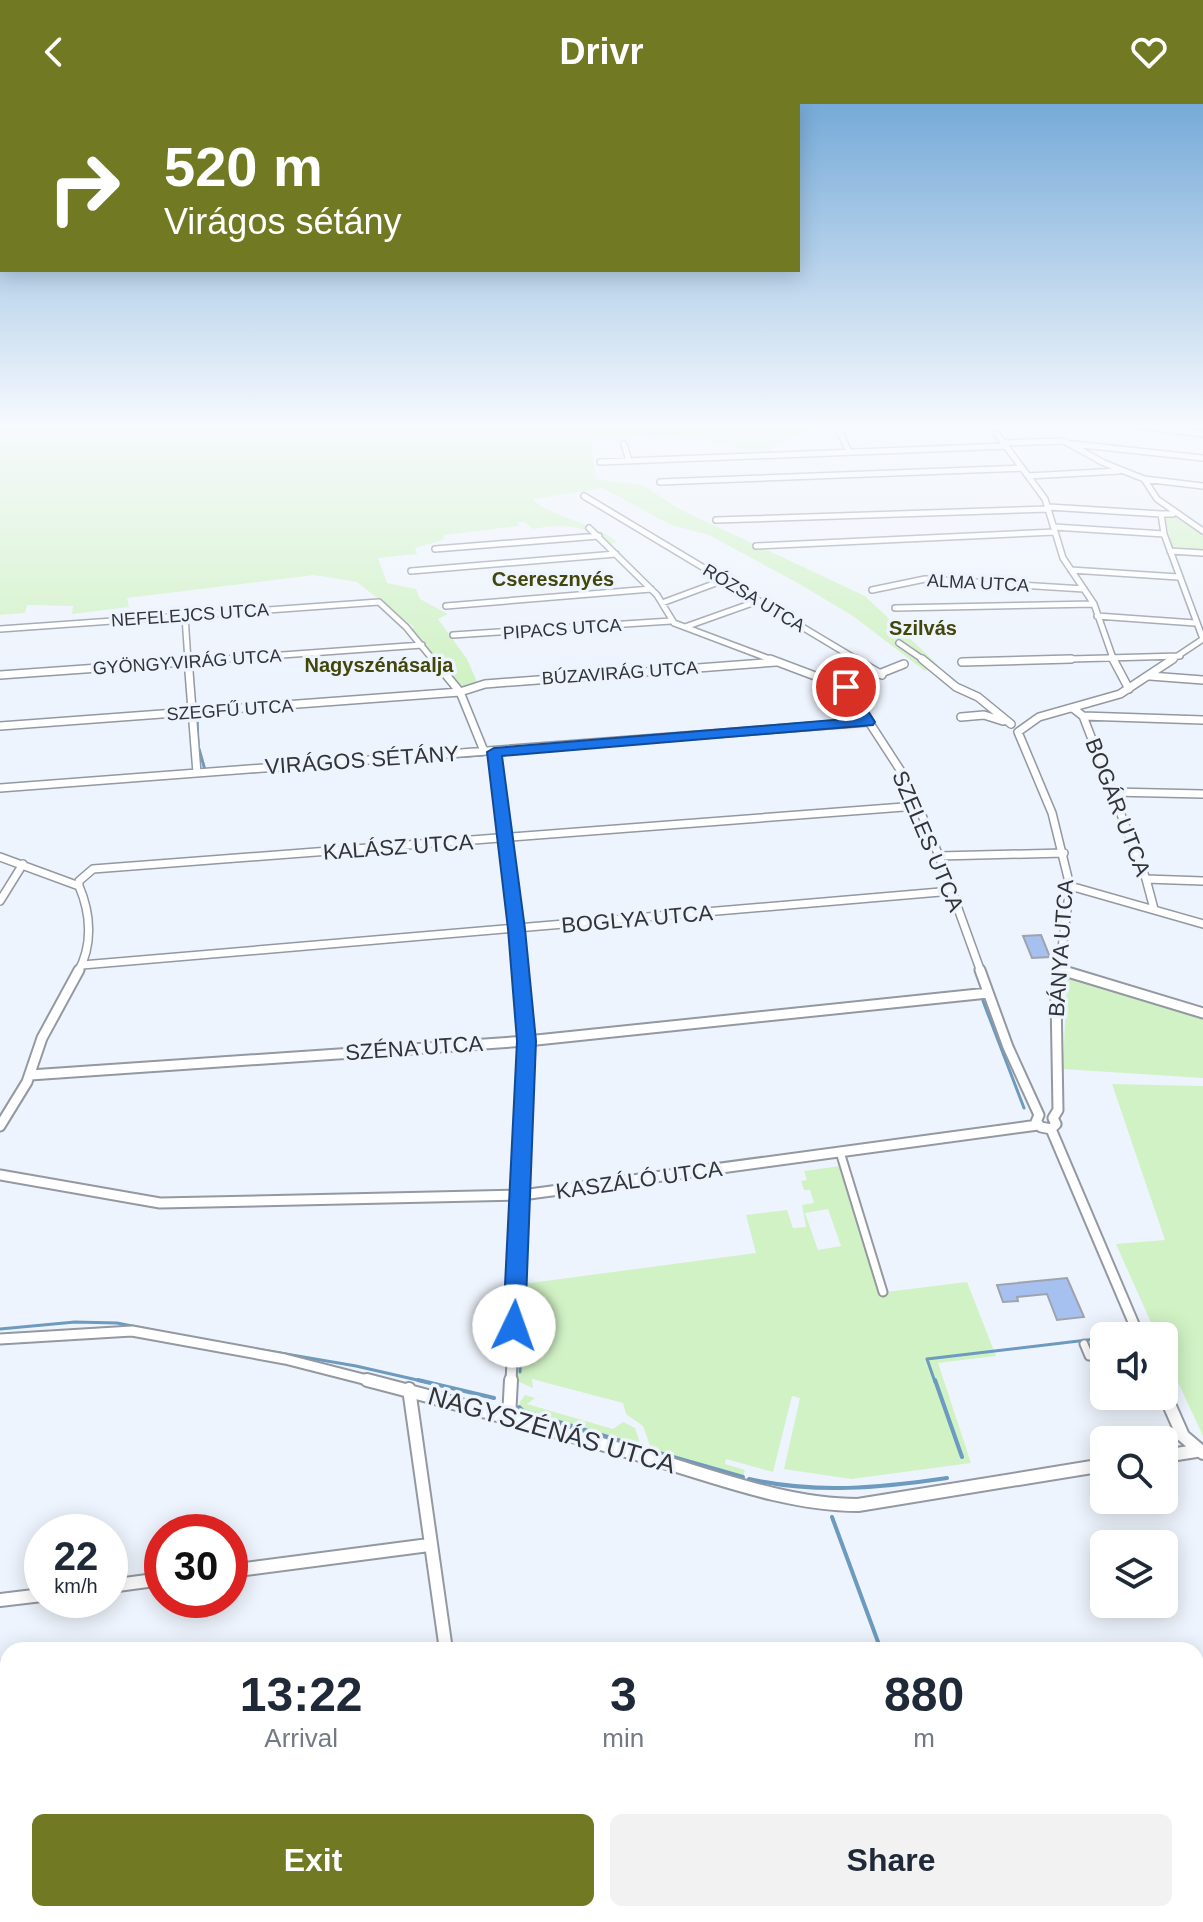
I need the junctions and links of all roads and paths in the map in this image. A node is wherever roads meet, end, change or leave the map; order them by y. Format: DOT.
graph roads {
  1 [pos="1049,508"];
  2 [pos="605,509"];
  3 [pos="1026,509"];
  4 [pos="1065,509"];
  5 [pos="1168,509"];
  6 [pos="1161,514"];
  7 [pos="1174,514"];
  8 [pos="716,520"];
  9 [pos="589,528"];
  10 [pos="1055,530"];
  11 [pos="1203,531"];
  12 [pos="1164,534"];
  13 [pos="599,536"];
  14 [pos="756,546"];
  15 [pos="435,549"];
  16 [pos="1170,551"];
  17 [pos="1203,553"];
  18 [pos="616,554"];
  19 [pos="1071,570"];
  20 [pos="411,571"];
  21 [pos="1178,577"];
  22 [pos="724,580"];
  23 [pos="651,589"];
  24 [pos="1084,589"];
  25 [pos="872,590"];
  26 [pos="758,601"];
  27 [pos="662,603"];
  28 [pos="1094,604"];
  29 [pos="446,606"];
  30 [pos="895,608"];
  31 [pos="185,616"];
  32 [pos="1097,616"];
  33 [pos="671,621"];
  34 [pos="1195,623"];
  35 [pos="684,627"];
  36 [pos="0,629"];
  37 [pos="453,635"];
  38 [pos="1203,639"];
  39 [pos="899,643"];
  40 [pos="422,645"];
  41 [pos="1181,656"];
  42 [pos="1113,659"];
  43 [pos="782,661"];
  44 [pos="190,662"];
  45 [pos="962,662"];
  46 [pos="904,664"];
  47 [pos="0,675"];
  48 [pos="882,675"];
  49 [pos="1150,676"];
  50 [pos="1203,680"];
  51 [pos="846,687"];
  52 [pos="1129,689"];
  53 [pos="460,692"];
  54 [pos="1074,709"];
  55 [pos="191,713"];
  56 [pos="1083,716"];
  57 [pos="961,717"];
  58 [pos="1203,720"];
  59 [pos="868,722"];
  60 [pos="1011,724"];
  61 [pos="0,726"];
  62 [pos="1019,734"];
  63 [pos="484,751"];
  64 [pos="494,752"];
  65 [pos="197,773"];
  66 [pos="0,788"];
  67 [pos="1112,792"];
  68 [pos="1203,794"];
  69 [pos="917,806"];
  70 [pos="504,839"];
  71 [pos="1064,853"];
  72 [pos="939,856"];
  73 [pos="0,857"];
  74 [pos="23,864"];
  75 [pos="1146,879"];
  76 [pos="1203,881"];
  77 [pos="79,886"];
  78 [pos="1070,886"];
  79 [pos="952,891"];
  80 [pos="0,901"];
  81 [pos="1154,909"];
  82 [pos="1203,924"];
  83 [pos="517,929"];
  84 [pos="82,965"];
  85 [pos="1060,970"];
  86 [pos="988,993"];
  87 [pos="1203,1013"];
  88 [pos="527,1041"];
  89 [pos="30,1075"];
  90 [pos="1053,1118"];
  91 [pos="1038,1120"];
  92 [pos="0,1126"];
  93 [pos="1051,1129"];
  94 [pos="840,1152"];
  95 [pos="0,1175"];
  96 [pos="522,1195"];
  97 [pos="883,1292"];
  98 [pos="1133,1322"];
  99 [pos="0,1339"];
  100 [pos="1084,1344"];
  101 [pos="1090,1356"];
  102 [pos="409,1389"];
  103 [pos="1171,1410"];
  104 [pos="509,1417"];
  105 [pos="1200,1452"];
  106 [pos="1178,1454"];
  107 [pos="1090,1467"];
  108 [pos="429,1545"];
  109 [pos="248,1569"];
  110 [pos="24,1597"];
  111 [pos="0,1600"];
  112 [pos="445,1642"];
  1 -- 10 [label="street"];
  2 -- 22 [label="street, RÓZSA UTCA"];
  3 -- 8 [label="street"];
  4 -- 6 [label="street"];
  5 -- 7 [label="street"];
  6 -- 7 [label="street"];
  6 -- 12 [label="street"];
  7 -- 11 [label="street"];
  9 -- 13 [label="street"];
  10 -- 12 [label="street"];
  10 -- 14 [label="street"];
  10 -- 19 [label="street"];
  12 -- 16 [label="street"];
  13 -- 15 [label="street"];
  13 -- 18 [label="street"];
  16 -- 17 [label="street"];
  16 -- 21 [label="street"];
  18 -- 20 [label="street"];
  18 -- 23 [label="street"];
  19 -- 21 [label="street"];
  19 -- 24 [label="street"];
  21 -- 34 [label="street"];
  22 -- 26 [label="street, RÓZSA UTCA"];
  22 -- 27 [label="street"];
  23 -- 27 [label="street"];
  23 -- 29 [label="street"];
  24 -- 25 [label="street, ALMA UTCA"];
  24 -- 28 [label="street"];
  26 -- 35 [label="street"];
  26 -- 48 [label="street, RÓZSA UTCA"];
  27 -- 33 [label="street"];
  28 -- 30 [label="street"];
  28 -- 32 [label="street"];
  31 -- 36 [label="street, NEFELEJCS UTCA"];
  31 -- 40 [label="street, NEFELEJCS UTCA"];
  31 -- 44 [label="street"];
  32 -- 34 [label="street"];
  32 -- 42 [label="street"];
  33 -- 35 [label="street"];
  33 -- 37 [label="street, PIPACS UTCA"];
  34 -- 38 [label="street"];
  35 -- 43 [label="street"];
  38 -- 41 [label="street"];
  39 -- 60 [label="street"];
  40 -- 44 [label="street, GYÖNGYVIRÁG UTCA"];
  40 -- 53 [label="street"];
  41 -- 42 [label="street"];
  41 -- 49 [label="street"];
  42 -- 45 [label="street"];
  42 -- 52 [label="street"];
  43 -- 51 [label="street"];
  43 -- 53 [label="street, BÚZAVIRÁG UTCA"];
  44 -- 47 [label="street, GYÖNGYVIRÁG UTCA"];
  44 -- 55 [label="street"];
  46 -- 48 [label="street"];
  48 -- 51 [label="street"];
  49 -- 50 [label="street"];
  49 -- 52 [label="street"];
  51 -- 59 [label="street, SZELES UTCA"];
  52 -- 54 [label="street"];
  53 -- 55 [label="street, SZEGFŰ UTCA"];
  53 -- 63 [label="street"];
  54 -- 56 [label="street, BOGÁR UTCA"];
  54 -- 62 [label="street"];
  55 -- 61 [label="street, SZEGFŰ UTCA"];
  55 -- 65 [label="street"];
  56 -- 58 [label="street"];
  56 -- 67 [label="street, BOGÁR UTCA"];
  57 -- 60 [label="street"];
  59 -- 64 [label="street, VIRÁGOS SÉTÁNY"];
  59 -- 69 [label="street, SZELES UTCA"];
  60 -- 62 [label="street"];
  62 -- 71 [label="street, BÁNYA UTCA"];
  63 -- 64 [label="street, VIRÁGOS SÉTÁNY"];
  63 -- 65 [label="street, VIRÁGOS SÉTÁNY"];
  64 -- 70 [label="street"];
  65 -- 66 [label="street, VIRÁGOS SÉTÁNY"];
  67 -- 68 [label="street"];
  67 -- 75 [label="street, BOGÁR UTCA"];
  69 -- 70 [label="street, KALÁSZ UTCA"];
  69 -- 72 [label="street, SZELES UTCA"];
  70 -- 77 [label="street, KALÁSZ UTCA"];
  70 -- 83 [label="street"];
  71 -- 72 [label="street"];
  71 -- 78 [label="street, BÁNYA UTCA"];
  72 -- 79 [label="street, SZELES UTCA"];
  73 -- 74 [label="street"];
  74 -- 77 [label="street"];
  74 -- 80 [label="street"];
  75 -- 76 [label="street"];
  75 -- 81 [label="street, BOGÁR UTCA"];
  77 -- 84 [label="street"];
  78 -- 81 [label="street"];
  78 -- 85 [label="street, BÁNYA UTCA"];
  79 -- 83 [label="street, BOGLYA UTCA"];
  79 -- 86 [label="street, SZELES UTCA"];
  81 -- 82 [label="street"];
  83 -- 84 [label="street, BOGLYA UTCA"];
  83 -- 88 [label="street"];
  84 -- 89 [label="street"];
  85 -- 87 [label="street"];
  85 -- 90 [label="street, BÁNYA UTCA"];
  86 -- 88 [label="street, SZÉNA UTCA"];
  86 -- 91 [label="street, SZELES UTCA"];
  88 -- 89 [label="street, SZÉNA UTCA"];
  88 -- 96 [label="street"];
  89 -- 92 [label="street"];
  90 -- 91 [label="street"];
  90 -- 93 [label="street"];
  91 -- 93 [label="street"];
  91 -- 94 [label="street, KASZÁLÓ UTCA"];
  93 -- 98 [label="street"];
  94 -- 96 [label="street, KASZÁLÓ UTCA"];
  94 -- 97 [label="street"];
  95 -- 96 [label="street, KASZÁLÓ UTCA"];
  96 -- 104 [label="street"];
  99 -- 102 [label="street, NAGYSZÉNÁS UTCA"];
  100 -- 101 [label="street"];
  102 -- 104 [label="street, NAGYSZÉNÁS UTCA"];
  102 -- 108 [label="street"];
  103 -- 105 [label="street"];
  104 -- 107 [label="street, NAGYSZÉNÁS UTCA"];
  105 -- 106 [label="street"];
  108 -- 109 [label="street"];
  108 -- 112 [label="street"];
  110 -- 111 [label="street"];
}
